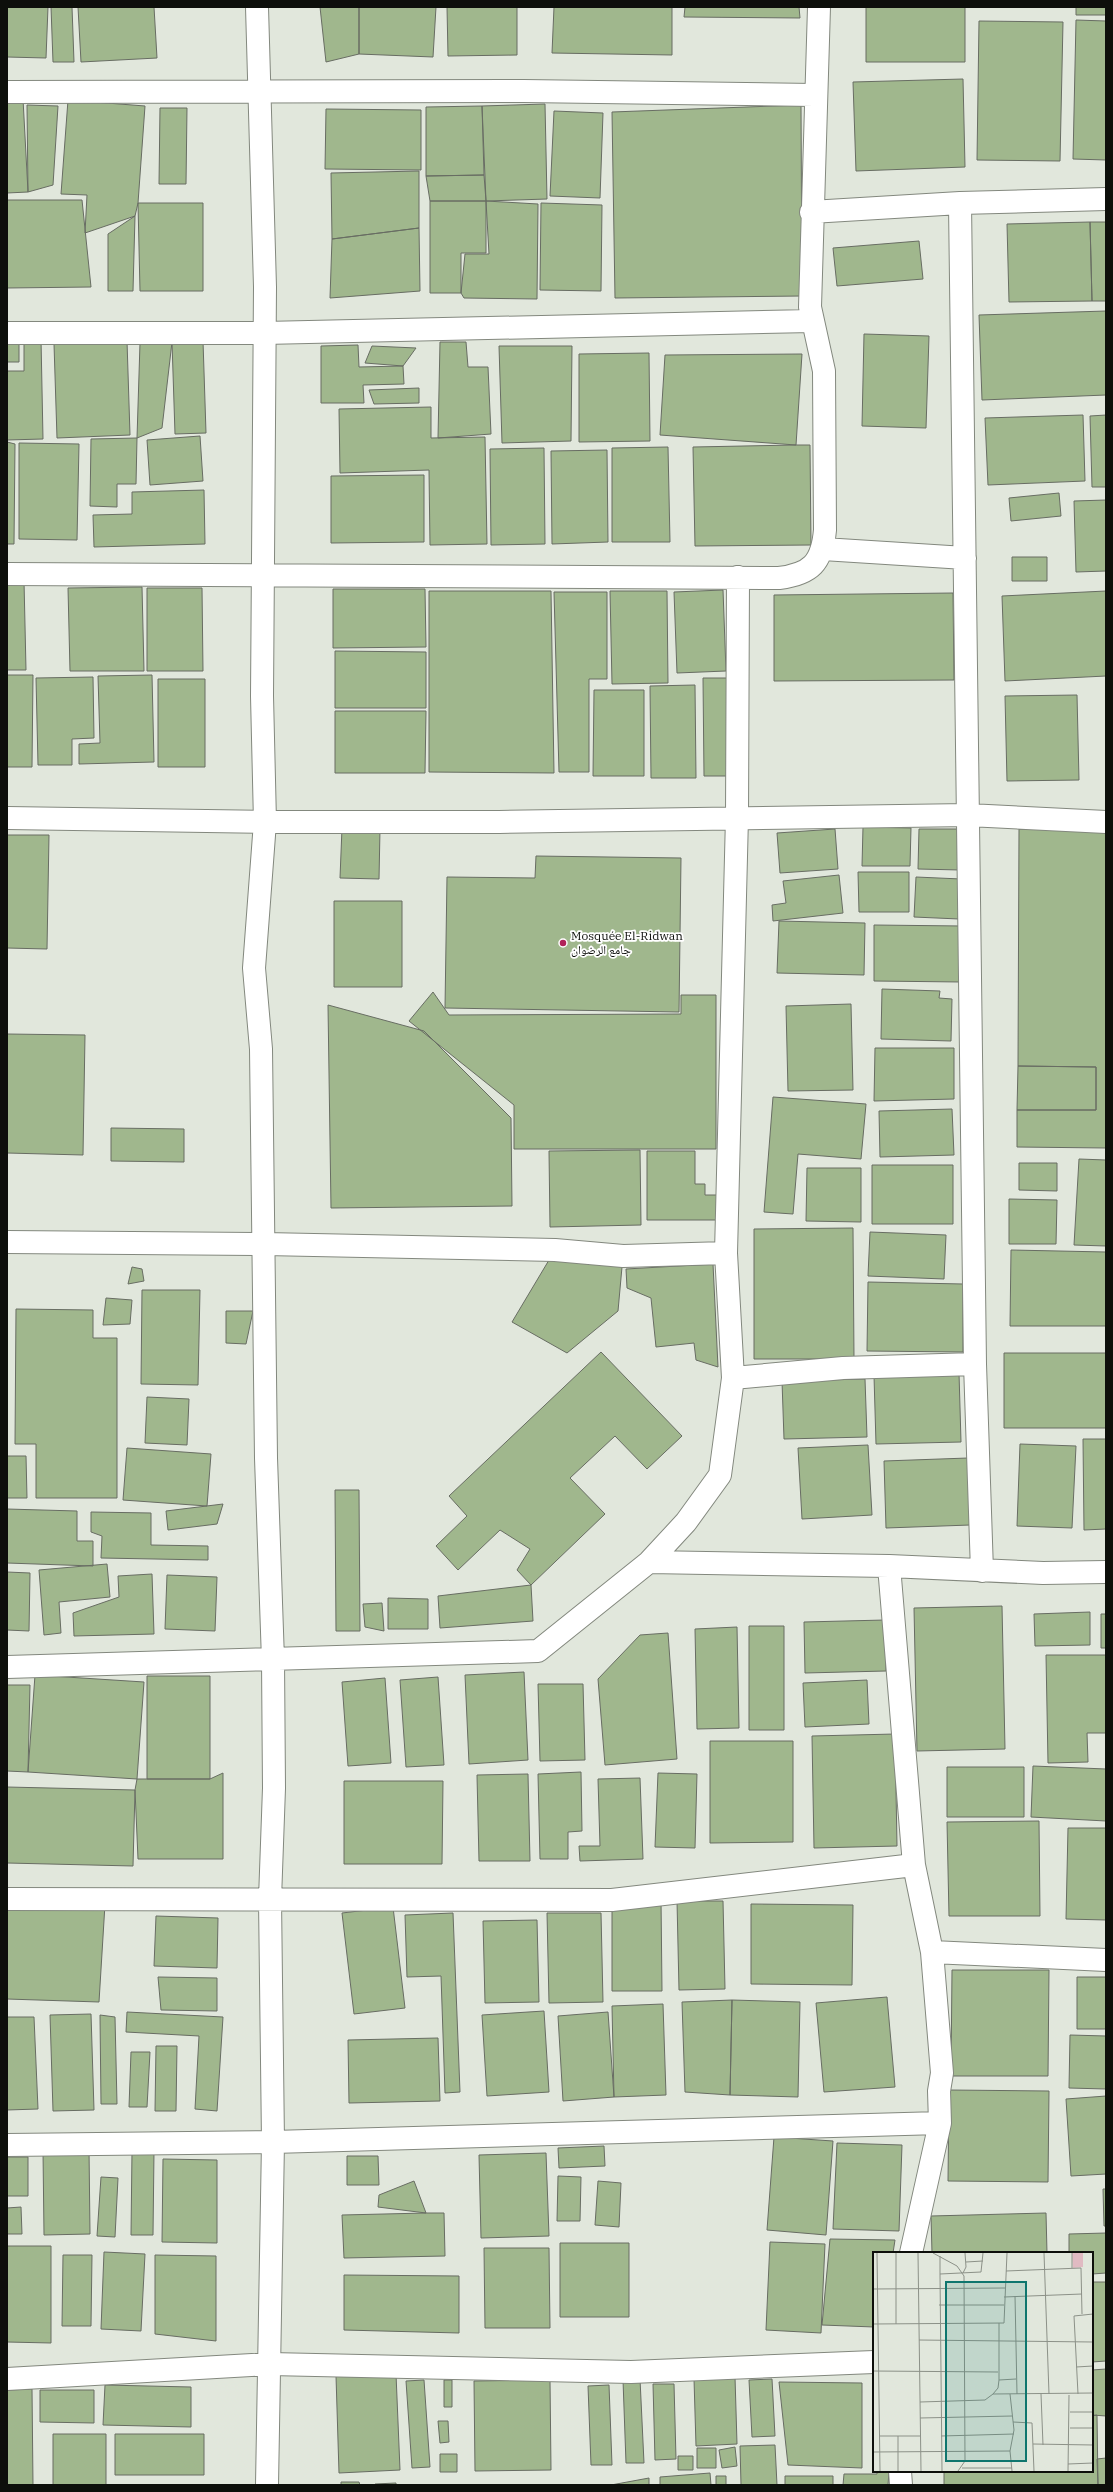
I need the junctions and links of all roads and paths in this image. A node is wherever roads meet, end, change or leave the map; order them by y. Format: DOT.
graph roads {
  1 [pos="257,7"];
  2 [pos="819,7"];
  3 [pos="7,92"];
  4 [pos="259,94"];
  5 [pos="814,96"];
  6 [pos="1106,199"];
  7 [pos="960,203"];
  8 [pos="811,212"];
  9 [pos="812,321"];
  10 [pos="7,333"];
  11 [pos="264,333"];
  12 [pos="823,549"];
  13 [pos="965,558"];
  14 [pos="7,574"];
  15 [pos="263,574"];
  16 [pos="738,577"];
  17 [pos="968,815"];
  18 [pos="737,817"];
  19 [pos="7,818"];
  20 [pos="265,822"];
  21 [pos="1106,822"];
  22 [pos="7,1242"];
  23 [pos="265,1244"];
  24 [pos="726,1253"];
  25 [pos="975,1364"];
  26 [pos="733,1378"];
  27 [pos="649,1562"];
  28 [pos="890,1566"];
  29 [pos="982,1571"];
  30 [pos="1106,1572"];
  31 [pos="274,1660"];
  32 [pos="7,1668"];
  33 [pos="914,1865"];
  34 [pos="7,1899"];
  35 [pos="270,1899"];
  36 [pos="932,1952"];
  37 [pos="1106,1960"];
  38 [pos="940,2123"];
  39 [pos="274,2142"];
  40 [pos="7,2145"];
  41 [pos="911,2252"];
  42 [pos="873,2362"];
  43 [pos="270,2364"];
  44 [pos="7,2379"];
  45 [pos="900,2472"];
  46 [pos="267,2485"];
  47 [pos="901,2485"];
  1 -- 4 [label="street"];
  2 -- 5 [label="street"];
  3 -- 4 [label="street"];
  4 -- 5 [label="street"];
  4 -- 11 [label="street"];
  5 -- 8 [label="street"];
  6 -- 7 [label="street"];
  7 -- 8 [label="street"];
  7 -- 13 [label="street"];
  8 -- 9 [label="street"];
  9 -- 11 [label="street"];
  9 -- 12 [label="street"];
  10 -- 11 [label="street"];
  11 -- 15 [label="street"];
  12 -- 13 [label="street"];
  12 -- 16 [label="street"];
  13 -- 17 [label="street"];
  14 -- 15 [label="street"];
  15 -- 16 [label="street"];
  15 -- 20 [label="street"];
  16 -- 18 [label="street"];
  17 -- 18 [label="street"];
  17 -- 21 [label="street"];
  17 -- 25 [label="street"];
  18 -- 20 [label="street"];
  18 -- 24 [label="street"];
  19 -- 20 [label="street"];
  20 -- 23 [label="street"];
  22 -- 23 [label="street"];
  23 -- 24 [label="street"];
  23 -- 31 [label="street"];
  24 -- 26 [label="street"];
  25 -- 26 [label="street"];
  25 -- 29 [label="street"];
  26 -- 27 [label="street"];
  27 -- 28 [label="street"];
  27 -- 31 [label="street"];
  28 -- 29 [label="street"];
  28 -- 33 [label="street"];
  29 -- 30 [label="street"];
  31 -- 32 [label="street"];
  31 -- 35 [label="street"];
  33 -- 35 [label="street"];
  33 -- 36 [label="street"];
  34 -- 35 [label="street"];
  35 -- 39 [label="street"];
  36 -- 37 [label="street"];
  36 -- 38 [label="street"];
  38 -- 39 [label="street"];
  38 -- 41 [label="street"];
  39 -- 40 [label="street"];
  39 -- 43 [label="street"];
  42 -- 43 [label="street"];
  43 -- 44 [label="street"];
  43 -- 46 [label="street"];
  45 -- 47 [label="street"];
}
